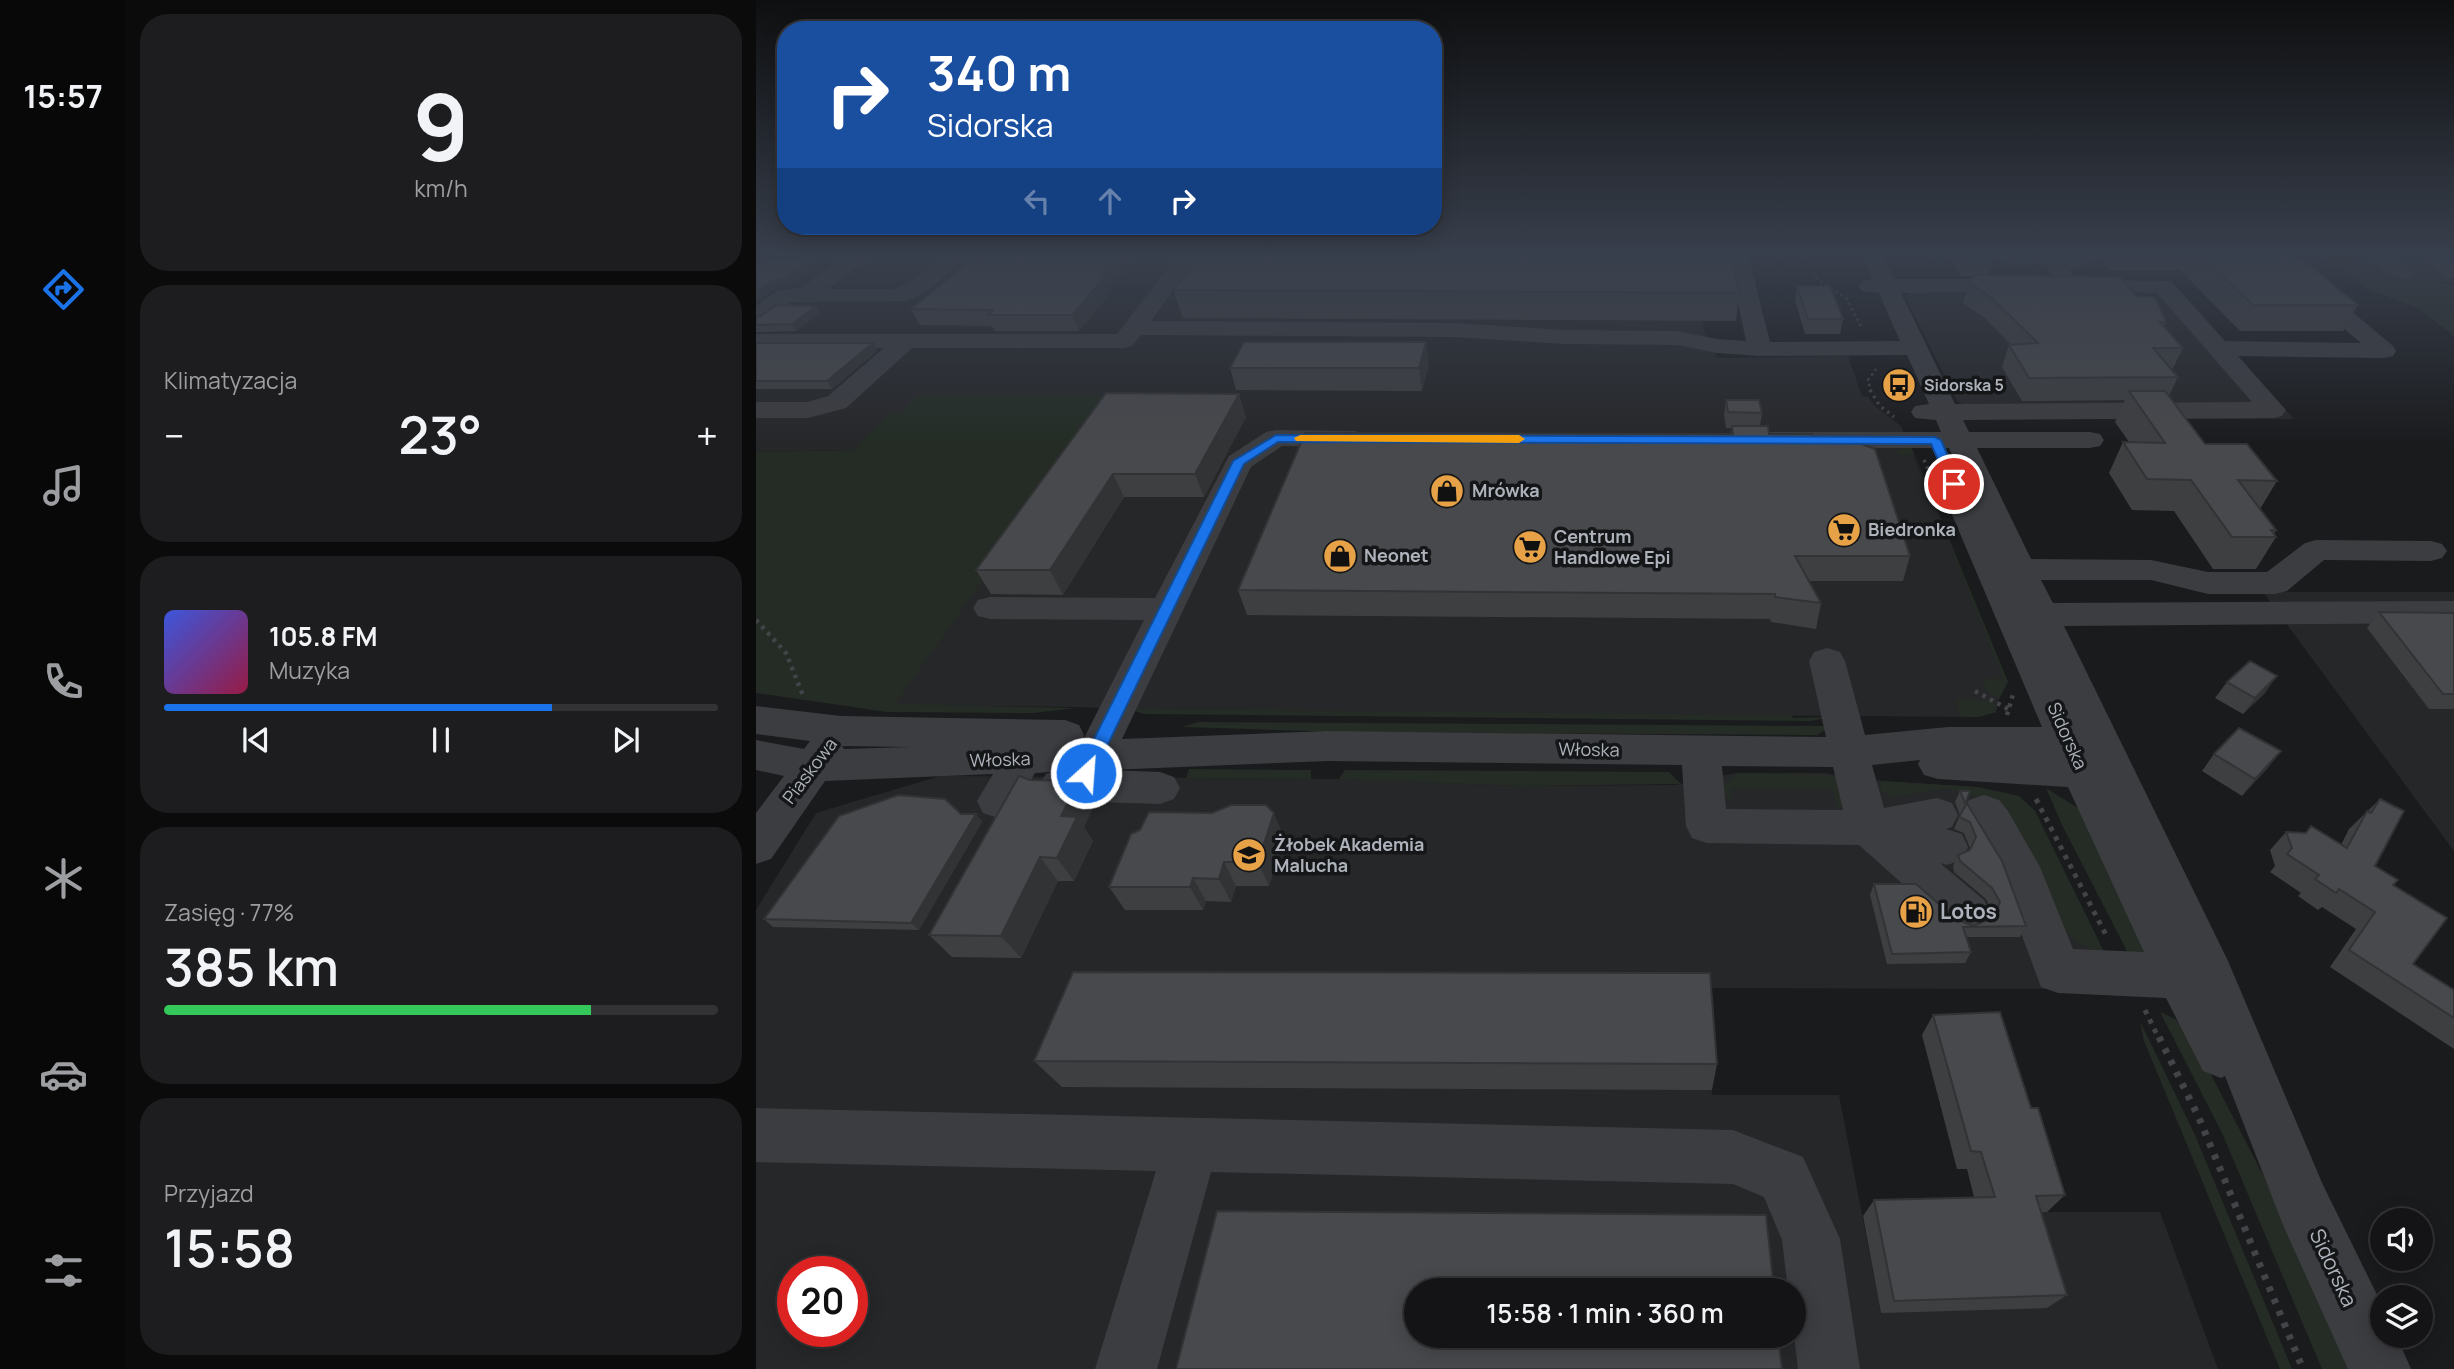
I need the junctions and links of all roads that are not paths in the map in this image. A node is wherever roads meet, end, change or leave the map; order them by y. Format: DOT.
graph roads {
  1 [pos="845,319"];
  2 [pos="1141,319"];
  3 [pos="1753,319"];
  4 [pos="1887,319"];
  5 [pos="2189,319"];
  6 [pos="2346,319"];
  7 [pos="1134,328"];
  8 [pos="756,341"];
  9 [pos="817,341"];
  10 [pos="906,341"];
  11 [pos="1760,349"];
  12 [pos="1898,354"];
  13 [pos="2217,355"];
  14 [pos="756,410"];
  15 [pos="1935,412"];
  16 [pos="1386,439"];
  17 [pos="1732,440"];
  18 [pos="1948,440"];
  19 [pos="2090,440"];
  20 [pos="2431,551"];
  21 [pos="2006,569"];
  22 [pos="990,608"];
  23 [pos="1166,609"];
  24 [pos="2454,612"];
  25 [pos="2027,615"];
  26 [pos="1827,661"];
  27 [pos="756,720"];
  28 [pos="841,730"];
  29 [pos="1701,752"];
  30 [pos="1850,752"];
  31 [pos="756,755"];
  32 [pos="2087,757"];
  33 [pos="1064,759"];
  34 [pos="811,766"];
  35 [pos="1166,790"];
  36 [pos="998,801"];
  37 [pos="1868,828"];
  38 [pos="756,846"];
  39 [pos="1994,875"];
  40 [pos="2195,977"];
  41 [pos="756,1135"];
  42 [pos="1191,1145"];
  43 [pos="1126,1369"];
  44 [pos="1829,1369"];
  45 [pos="2380,1369"];
  1 -- 9 [label="street"];
  2 -- 7 [label="street"];
  3 -- 11 [label="street"];
  4 -- 12 [label="street, Sidorska"];
  5 -- 13 [label="street"];
  6 -- 13 [label="street"];
  7 -- 10 [label="street"];
  7 -- 11 [label="street"];
  8 -- 9 [label="street"];
  9 -- 10 [label="street"];
  10 -- 14 [label="street"];
  11 -- 12 [label="street"];
  12 -- 15 [label="street, Sidorska"];
  13 -- 15 [label="street"];
  15 -- 18 [label="street, Sidorska"];
  16 -- 23 [label="street"];
  17 -- 18 [label="street"];
  18 -- 19 [label="street"];
  18 -- 21 [label="street, Sidorska"];
  20 -- 21 [label="street"];
  21 -- 25 [label="street, Sidorska"];
  22 -- 23 [label="street"];
  23 -- 33 [label="street"];
  24 -- 25 [label="street"];
  25 -- 32 [label="street, Sidorska"];
  26 -- 30 [label="street"];
  27 -- 28 [label="street, Włoska"];
  28 -- 33 [label="street, Włoska"];
  28 -- 34 [label="street, Piaskowa"];
  29 -- 30 [label="street, Włoska"];
  29 -- 35 [label="street, Włoska"];
  29 -- 37 [label="street"];
  30 -- 32 [label="street, Włoska"];
  30 -- 37 [label="street"];
  31 -- 34 [label="street, Włoska"];
  32 -- 40 [label="street, Sidorska"];
  33 -- 34 [label="street, Włoska"];
  33 -- 35 [label="street"];
  33 -- 35 [label="street, Włoska"];
  33 -- 36 [label="street"];
  34 -- 38 [label="street, Piaskowa"];
  37 -- 39 [label="street"];
  37 -- 39 [label="street"];
  39 -- 40 [label="street"];
  40 -- 45 [label="street, Sidorska"];
  41 -- 42 [label="street"];
  42 -- 43 [label="lane"];
  42 -- 44 [label="street"];
}
